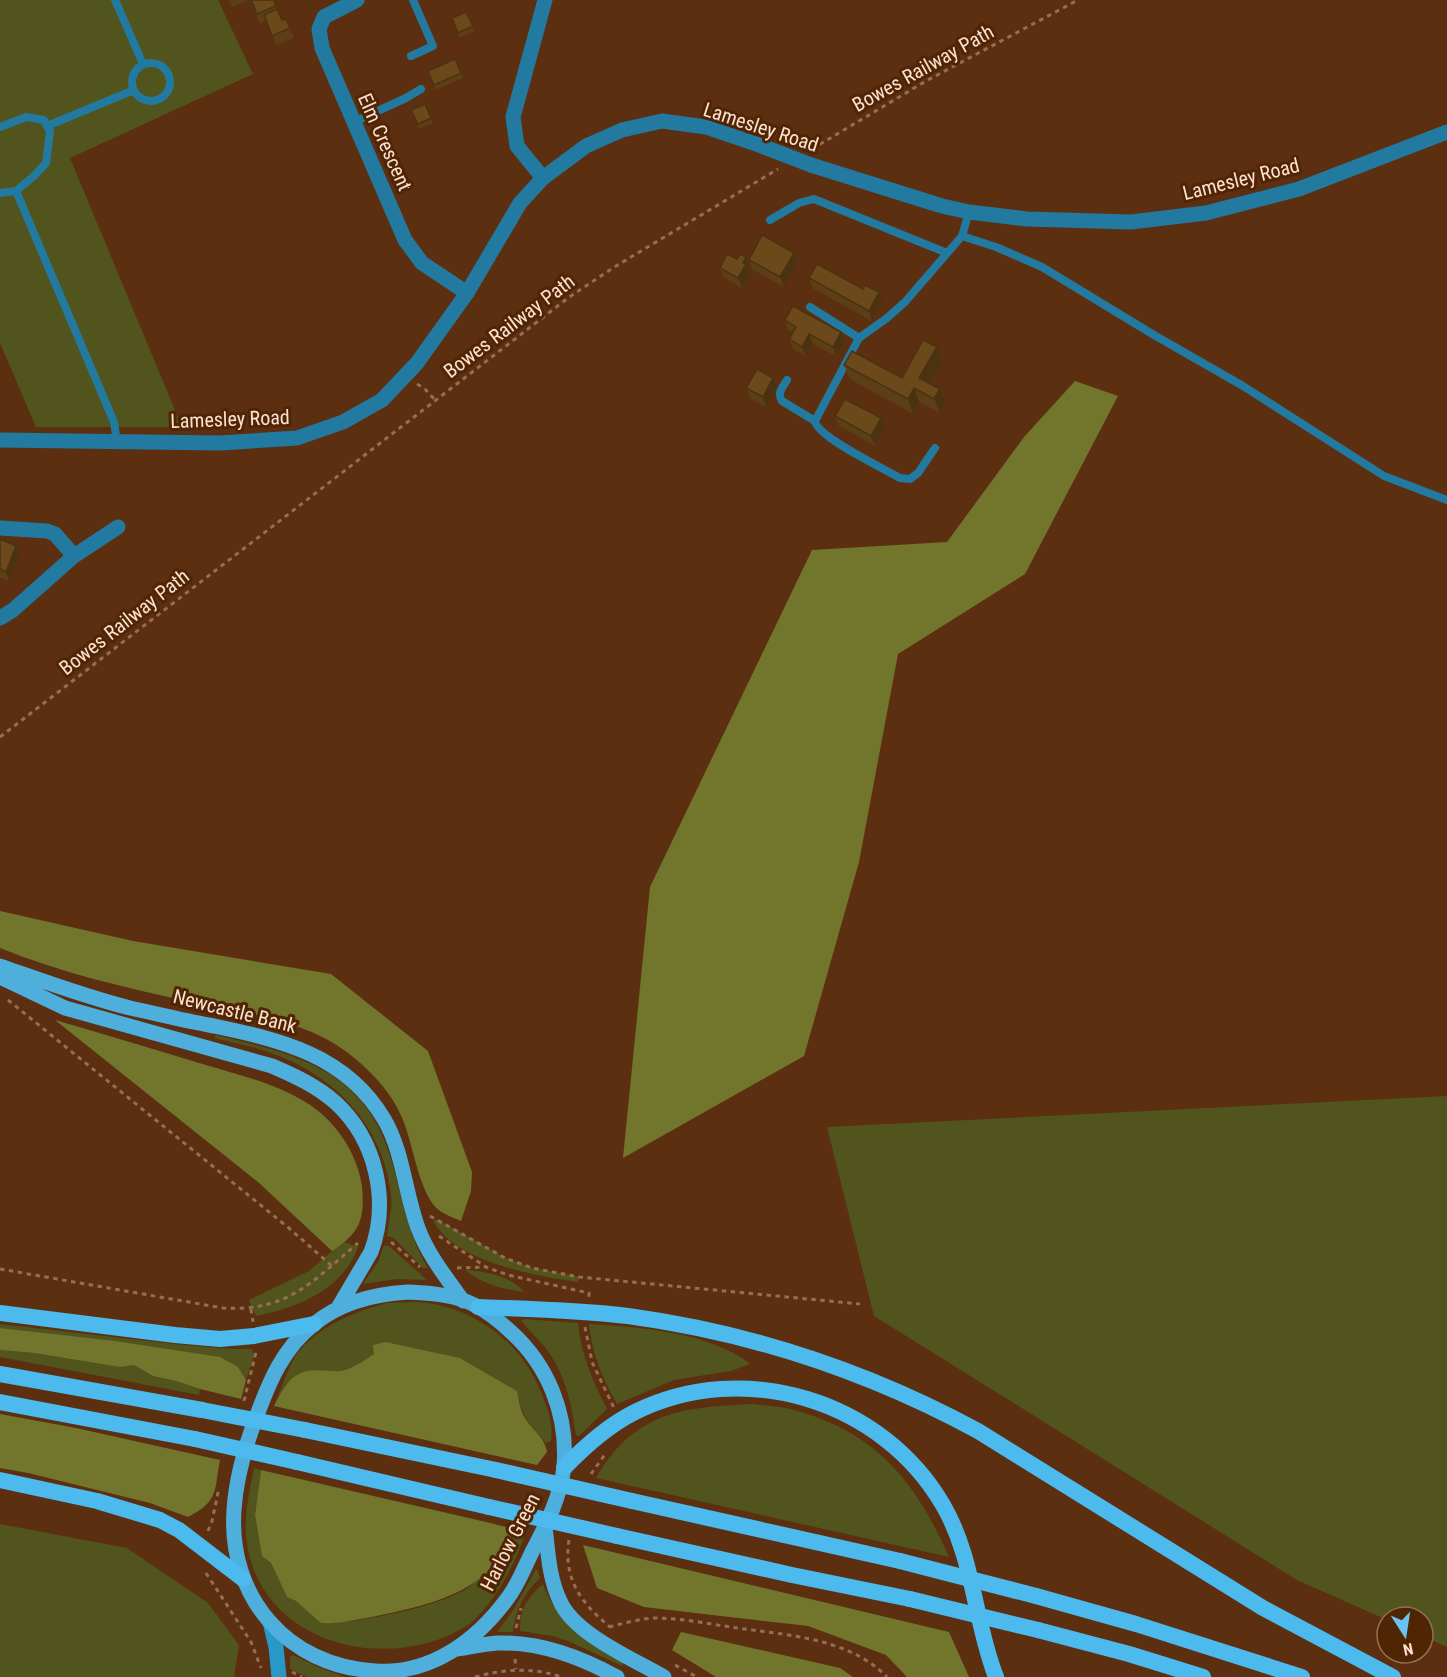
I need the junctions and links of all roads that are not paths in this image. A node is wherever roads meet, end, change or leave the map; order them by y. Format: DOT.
graph roads {
  1 [pos="115,0"];
  2 [pos="357,0"];
  3 [pos="413,0"];
  4 [pos="545,0"];
  5 [pos="411,56"];
  6 [pos="143,64"];
  7 [pos="421,89"];
  8 [pos="134,90"];
  9 [pos="354,122"];
  10 [pos="47,126"];
  11 [pos="0,127"];
  12 [pos="1447,132"];
  13 [pos="543,178"];
  14 [pos="16,190"];
  15 [pos="0,193"];
  16 [pos="969,212"];
  17 [pos="770,220"];
  18 [pos="962,236"];
  19 [pos="947,253"];
  20 [pos="467,293"];
  21 [pos="810,308"];
  22 [pos="859,338"];
  23 [pos="787,380"];
  24 [pos="815,421"];
  25 [pos="0,440"];
  26 [pos="117,442"];
  27 [pos="935,448"];
  28 [pos="1447,501"];
  29 [pos="118,527"];
  30 [pos="0,528"];
  31 [pos="74,556"];
  32 [pos="0,618"];
  33 [pos="0,966"];
  34 [pos="0,977"];
  35 [pos="471,1304"];
  36 [pos="338,1308"];
  37 [pos="0,1313"];
  38 [pos="314,1324"];
  39 [pos="0,1374"];
  40 [pos="0,1402"];
  41 [pos="564,1468"];
  42 [pos="0,1480"];
  43 [pos="545,1527"];
  44 [pos="243,1580"];
  45 [pos="270,1622"];
  46 [pos="457,1649"];
  47 [pos="410,1668"];
  48 [pos="273,1674"];
  49 [pos="393,1677"];
  50 [pos="617,1677"];
  51 [pos="664,1677"];
  52 [pos="996,1677"];
  53 [pos="1203,1677"];
  54 [pos="1302,1677"];
  55 [pos="1393,1677"];
  1 -- 6 [label="lane"];
  2 -- 9 [label="street, Elm Crescent"];
  3 -- 5 [label="lane"];
  4 -- 13 [label="street"];
  6 -- 8 [label="lane"];
  6 -- 8 [label="lane"];
  7 -- 9 [label="lane"];
  8 -- 10 [label="lane"];
  9 -- 20 [label="street, Elm Crescent"];
  10 -- 11 [label="lane"];
  10 -- 14 [label="lane"];
  12 -- 16 [label="street, Lamesley Road"];
  13 -- 16 [label="street, Lamesley Road, bridge"];
  13 -- 20 [label="street, Lamesley Road"];
  14 -- 15 [label="lane"];
  14 -- 26 [label="lane"];
  16 -- 18 [label="lane"];
  17 -- 19 [label="lane"];
  18 -- 19 [label="lane"];
  18 -- 28 [label="lane"];
  19 -- 22 [label="lane"];
  20 -- 26 [label="street, Lamesley Road"];
  21 -- 22 [label="lane"];
  22 -- 24 [label="lane"];
  23 -- 24 [label="lane"];
  24 -- 27 [label="lane"];
  25 -- 26 [label="street, Lamesley Road"];
  29 -- 31 [label="street"];
  30 -- 31 [label="street"];
  31 -- 32 [label="street"];
  33 -- 35 [label="main road, Newcastle Bank"];
  34 -- 36 [label="main road, Newcastle Bank"];
  35 -- 36 [label="main road, Harlow Green"];
  35 -- 41 [label="main road, Harlow Green"];
  35 -- 55 [label="highway"];
  36 -- 38 [label="main road, Harlow Green"];
  37 -- 38 [label="highway"];
  38 -- 44 [label="main road, Harlow Green"];
  39 -- 54 [label="highway, bridge"];
  40 -- 53 [label="highway, bridge"];
  41 -- 43 [label="main road, Harlow Green"];
  41 -- 52 [label="highway"];
  42 -- 44 [label="highway"];
  43 -- 46 [label="main road, Harlow Green"];
  43 -- 51 [label="main road"];
  44 -- 45 [label="main road, Harlow Green"];
  45 -- 47 [label="main road, Harlow Green"];
  45 -- 48 [label="main road"];
  46 -- 47 [label="main road, Harlow Green"];
  46 -- 50 [label="main road"];
  47 -- 49 [label="main road"];
}
